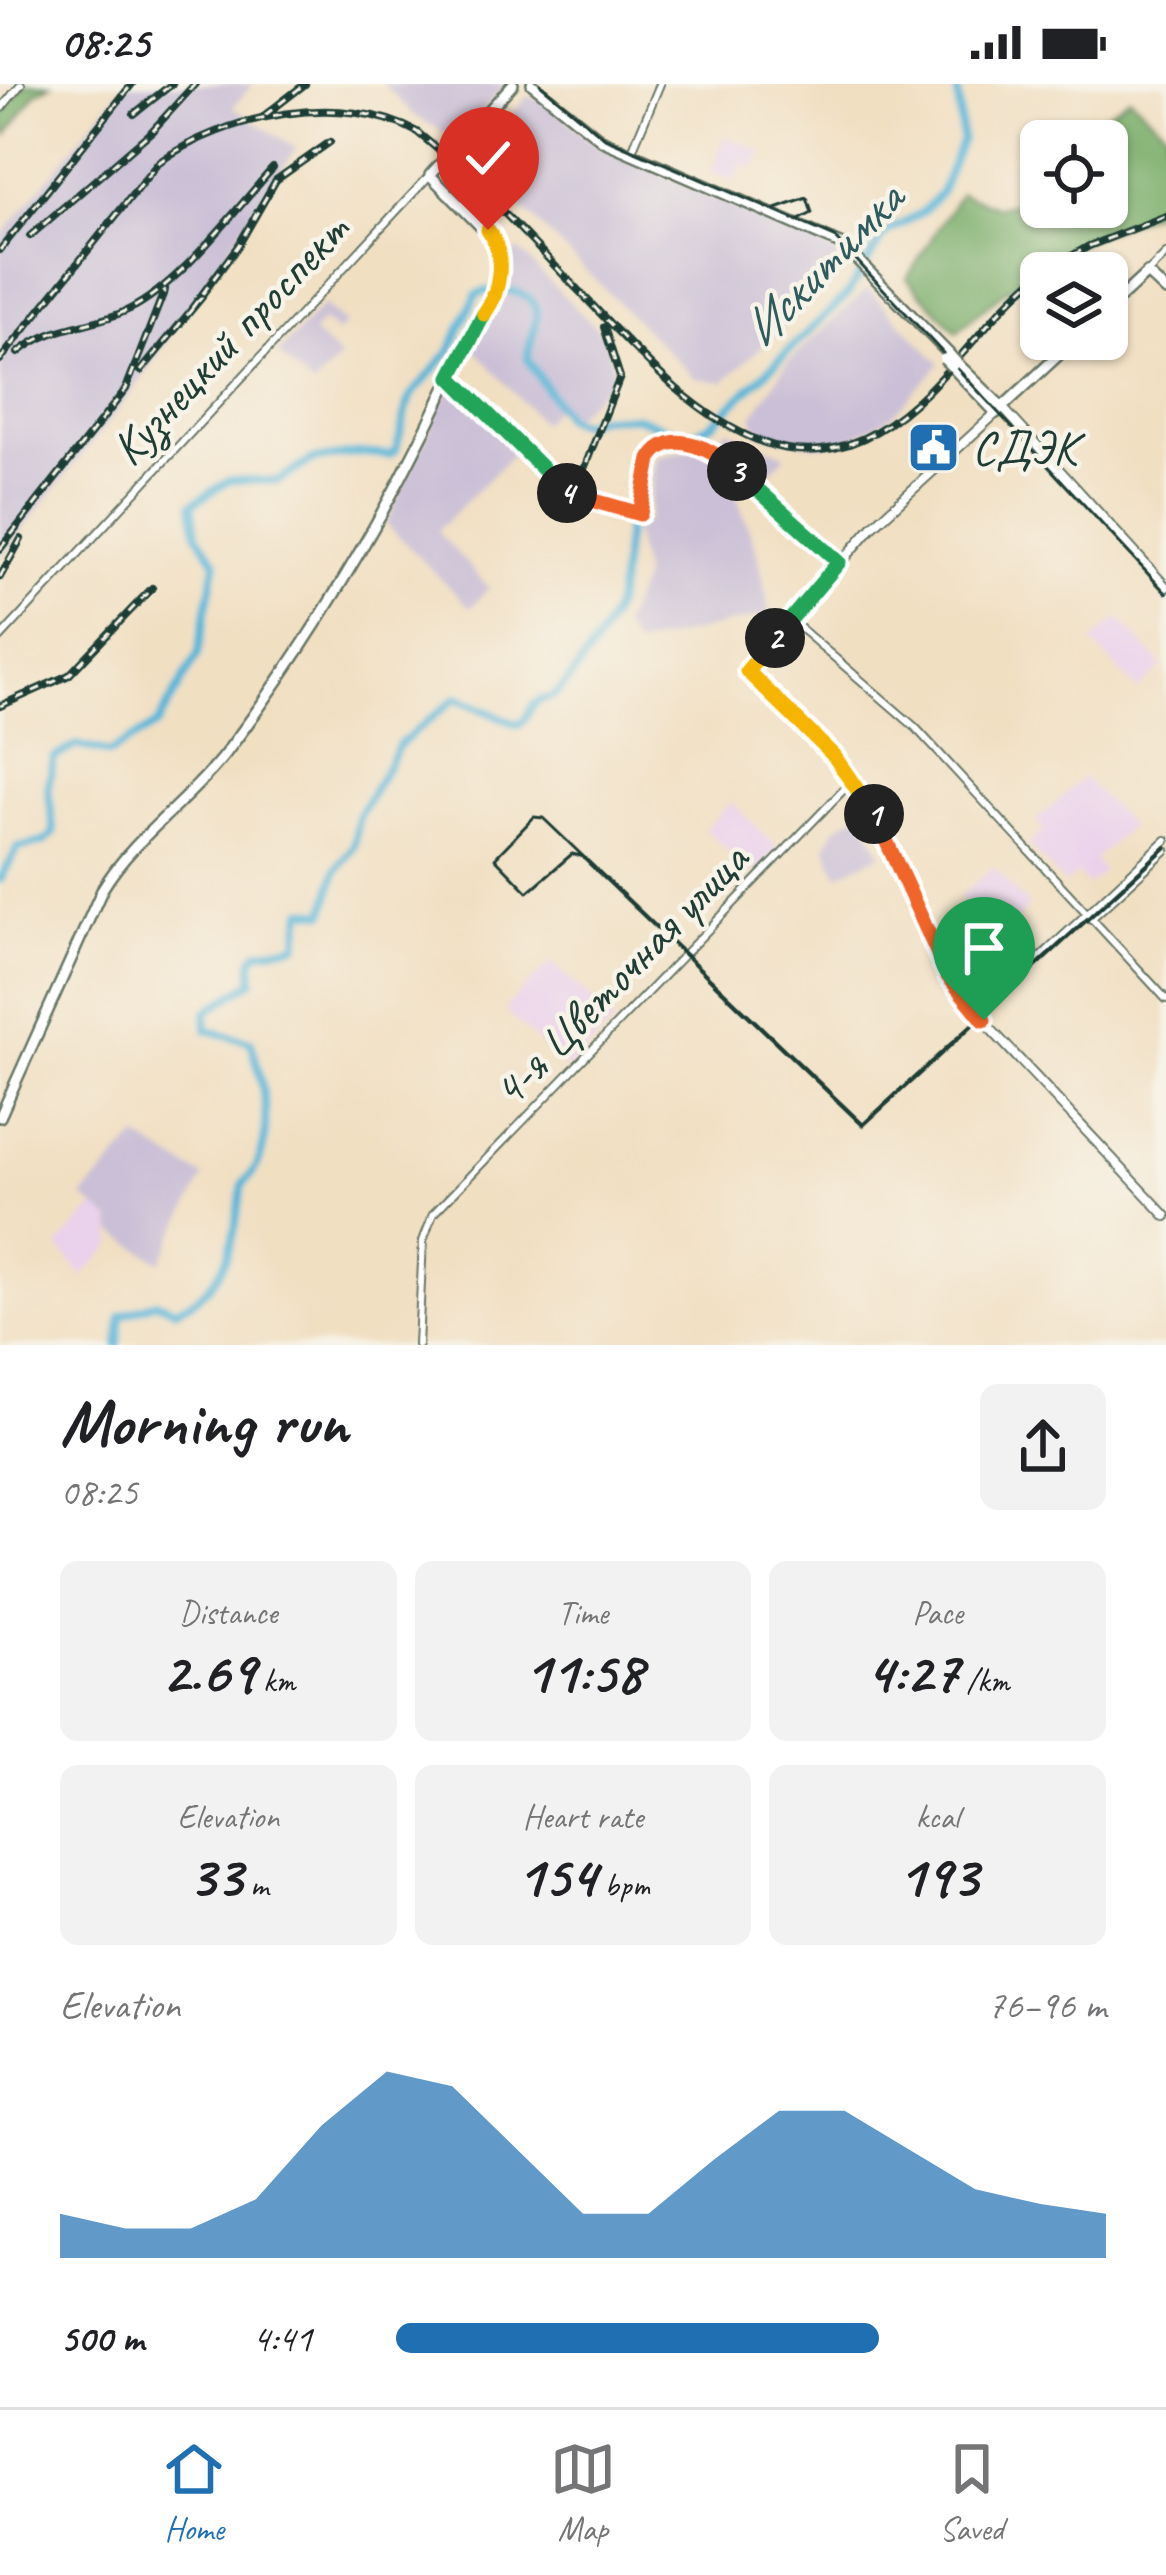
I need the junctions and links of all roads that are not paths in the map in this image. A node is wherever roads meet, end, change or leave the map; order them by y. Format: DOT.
graph roads {
  1 [pos="21,84"];
  2 [pos="660,84"];
  3 [pos="513,85"];
  4 [pos="537,86"];
  5 [pos="0,110"];
  6 [pos="631,153"];
  7 [pos="430,175"];
  8 [pos="1166,254"];
  9 [pos="1148,273"];
  10 [pos="1166,290"];
  11 [pos="1128,291"];
  12 [pos="1053,360"];
  13 [pos="451,377"];
  14 [pos="999,410"];
  15 [pos="839,562"];
  16 [pos="1166,587"];
  17 [pos="791,620"];
  18 [pos="0,638"];
  19 [pos="853,780"];
  20 [pos="1166,840"];
  21 [pos="1166,850"];
  22 [pos="1090,918"];
  23 [pos="1166,999"];
  24 [pos="981,1018"];
  25 [pos="0,1117"];
  26 [pos="1166,1216"];
  27 [pos="418,1345"];
  1 -- 5 [label="street"];
  2 -- 6 [label="street"];
  3 -- 7 [label="main road, Кузнецкий проспект"];
  4 -- 6 [label="main road"];
  6 -- 14 [label="main road"];
  7 -- 13 [label="main road"];
  7 -- 18 [label="street, Кузнецкий проспект"];
  8 -- 9 [label="street"];
  9 -- 10 [label="main road"];
  9 -- 11 [label="main road"];
  12 -- 14 [label="main road"];
  13 -- 15 [label="street"];
  13 -- 25 [label="main road"];
  14 -- 15 [label="main road"];
  14 -- 16 [label="main road"];
  15 -- 17 [label="main road"];
  17 -- 19 [label="main road"];
  17 -- 22 [label="street"];
  19 -- 24 [label="main road"];
  19 -- 27 [label="street, 4-я Цветочная улица"];
  20 -- 22 [label="street"];
  21 -- 22 [label="street"];
  22 -- 23 [label="street"];
  22 -- 24 [label="street"];
  24 -- 26 [label="main road"];
}
